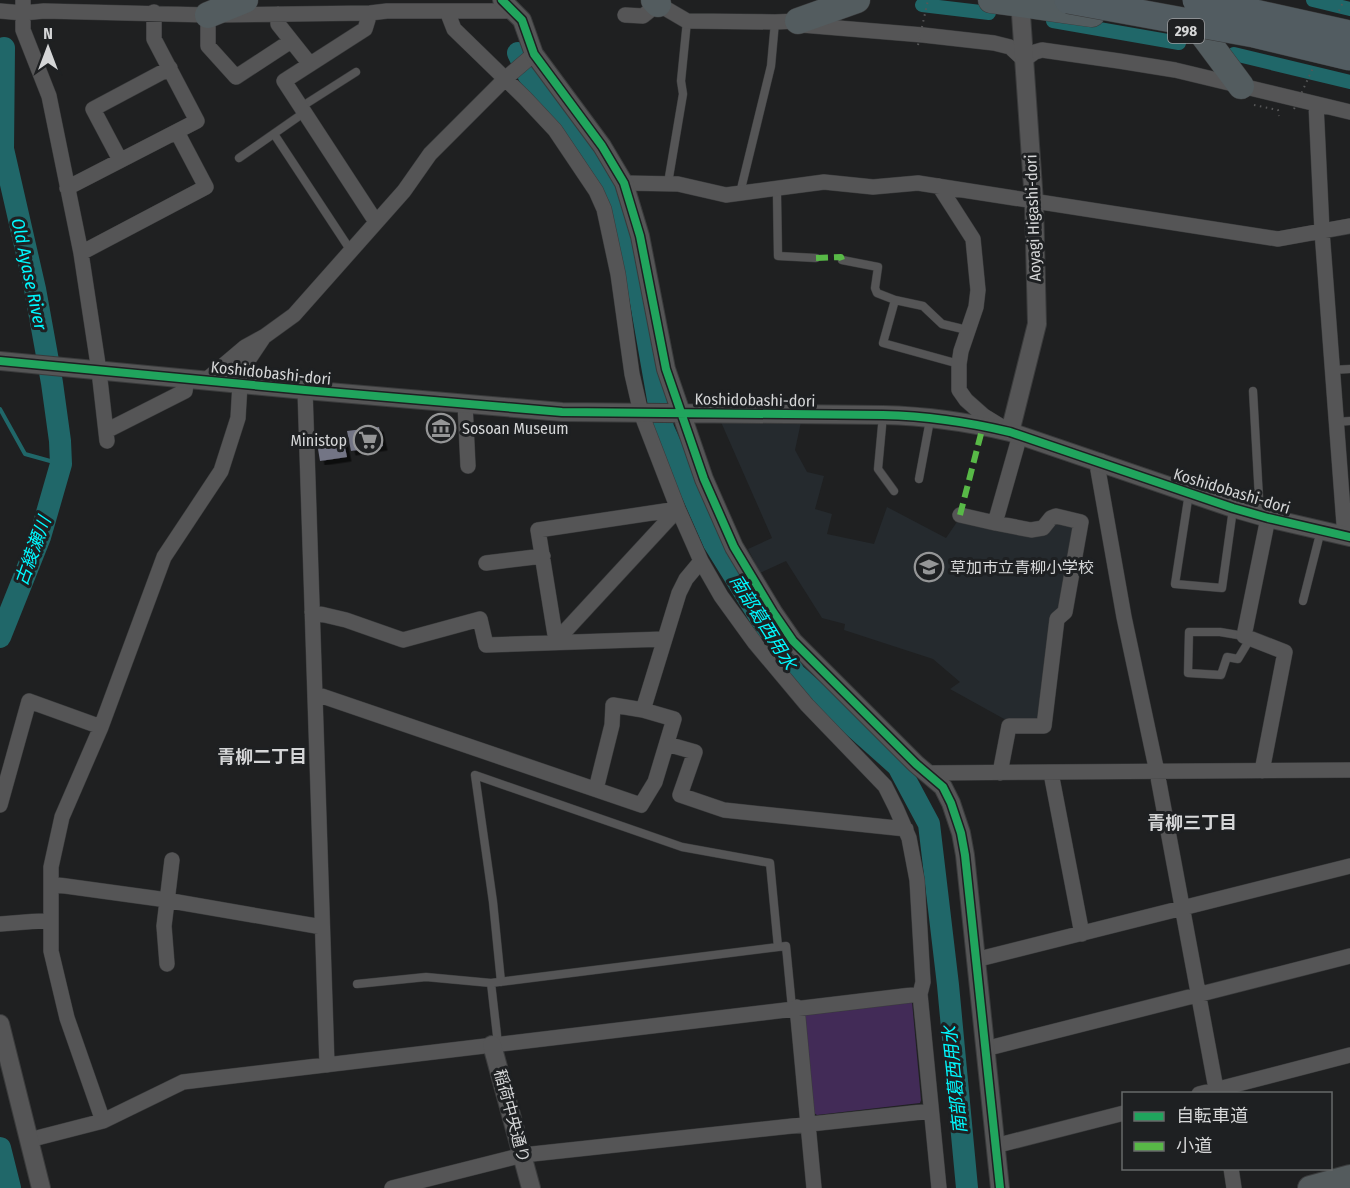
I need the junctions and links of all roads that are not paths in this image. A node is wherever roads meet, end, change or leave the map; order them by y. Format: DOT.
graph roads {
  1 [pos="245,0"];
  2 [pos="858,0"];
  3 [pos="991,0"];
  4 [pos="1068,0"];
  5 [pos="1196,0"];
  6 [pos="1252,0"];
  7 [pos="656,2"];
  8 [pos="1021,2"];
  9 [pos="508,5"];
  10 [pos="23,6"];
  11 [pos="0,11"];
  12 [pos="447,11"];
  13 [pos="154,12"];
  14 [pos="370,13"];
  15 [pos="278,14"];
  16 [pos="208,15"];
  17 [pos="625,15"];
  18 [pos="687,21"];
  19 [pos="787,21"];
  20 [pos="1350,23"];
  21 [pos="1350,34"];
  22 [pos="1203,35"];
  23 [pos="291,41"];
  24 [pos="534,54"];
  25 [pos="1350,57"];
  26 [pos="1024,60"];
  27 [pos="309,63"];
  28 [pos="1350,67"];
  29 [pos="170,68"];
  30 [pos="356,72"];
  31 [pos="506,78"];
  32 [pos="1248,95"];
  33 [pos="1316,104"];
  34 [pos="303,110"];
  35 [pos="1350,112"];
  36 [pos="177,132"];
  37 [pos="274,134"];
  38 [pos="239,158"];
  39 [pos="120,160"];
  40 [pos="624,183"];
  41 [pos="668,183"];
  42 [pos="939,186"];
  43 [pos="775,187"];
  44 [pos="67,188"];
  45 [pos="740,193"];
  46 [pos="1034,202"];
  47 [pos="376,222"];
  48 [pos="1350,226"];
  49 [pos="1322,231"];
  50 [pos="351,251"];
  51 [pos="81,253"];
  52 [pos="816,258"];
  53 [pos="842,260"];
  54 [pos="896,300"];
  55 [pos="967,330"];
  56 [pos="265,336"];
  57 [pos="0,361"];
  58 [pos="959,364"];
  59 [pos="1350,369"];
  60 [pos="99,370"];
  61 [pos="1332,370"];
  62 [pos="187,378"];
  63 [pos="206,380"];
  64 [pos="236,383"];
  65 [pos="305,390"];
  66 [pos="1253,391"];
  67 [pos="465,404"];
  68 [pos="644,413"];
  69 [pos="678,413"];
  70 [pos="883,415"];
  71 [pos="931,418"];
  72 [pos="1343,421"];
  73 [pos="1015,434"];
  74 [pos="1101,461"];
  75 [pos="468,466"];
  76 [pos="919,478"];
  77 [pos="894,491"];
  78 [pos="1189,492"];
  79 [pos="1233,508"];
  80 [pos="678,509"];
  81 [pos="960,515"];
  82 [pos="1264,517"];
  83 [pos="995,523"];
  84 [pos="1321,530"];
  85 [pos="1346,536"];
  86 [pos="543,556"];
  87 [pos="700,561"];
  88 [pos="486,563"];
  89 [pos="1304,601"];
  90 [pos="312,612"];
  91 [pos="1247,638"];
  92 [pos="664,639"];
  93 [pos="556,641"];
  94 [pos="316,693"];
  95 [pos="643,710"];
  96 [pos="102,728"];
  97 [pos="667,744"];
  98 [pos="1350,770"];
  99 [pos="1262,771"];
  100 [pos="1157,772"];
  101 [pos="928,773"];
  102 [pos="1000,773"];
  103 [pos="1051,773"];
  104 [pos="596,789"];
  105 [pos="0,805"];
  106 [pos="906,829"];
  107 [pos="172,860"];
  108 [pos="1350,866"];
  109 [pos="51,884"];
  110 [pos="166,900"];
  111 [pos="1184,909"];
  112 [pos="51,920"];
  113 [pos="0,924"];
  114 [pos="322,927"];
  115 [pos="1082,934"];
  116 [pos="778,947"];
  117 [pos="1350,956"];
  118 [pos="975,960"];
  119 [pos="167,964"];
  120 [pos="501,982"];
  121 [pos="491,983"];
  122 [pos="357,984"];
  123 [pos="920,994"];
  124 [pos="1200,994"];
  125 [pos="795,1008"];
  126 [pos="0,1024"];
  127 [pos="495,1044"];
  128 [pos="985,1048"];
  129 [pos="1350,1055"];
  130 [pos="327,1065"];
  131 [pos="1217,1091"];
  132 [pos="931,1111"];
  133 [pos="1122,1114"];
  134 [pos="102,1121"];
  135 [pos="807,1124"];
  136 [pos="29,1140"];
  137 [pos="995,1146"];
  138 [pos="523,1155"];
  139 [pos="1231,1170"];
  140 [pos="1350,1177"];
  141 [pos="41,1188"];
  142 [pos="392,1188"];
  143 [pos="531,1188"];
  144 [pos="814,1188"];
  145 [pos="939,1188"];
  146 [pos="1000,1188"];
  147 [pos="1234,1188"];
  148 [pos="1310,1188"];
  1 -- 16 [label="highway"];
  2 -- 19 [label="highway"];
  3 -- 8 [label="highway, 298"];
  4 -- 25 [label="highway, bridge"];
  5 -- 21 [label="highway, bridge"];
  6 -- 20 [label="highway"];
  7 -- 17 [label="street"];
  7 -- 18 [label="street"];
  8 -- 22 [label="highway, 298"];
  8 -- 26 [label="street, Aoyagi Higashi-dori"];
  9 -- 12 [label="street"];
  9 -- 24 [label="street"];
  10 -- 11 [label="street"];
  10 -- 13 [label="street"];
  10 -- 44 [label="street"];
  12 -- 14 [label="street"];
  12 -- 31 [label="street"];
  13 -- 16 [label="street"];
  13 -- 29 [label="street"];
  14 -- 15 [label="street"];
  14 -- 27 [label="street"];
  15 -- 16 [label="street"];
  15 -- 23 [label="street"];
  16 -- 23 [label="street"];
  18 -- 19 [label="street"];
  18 -- 41 [label="lane"];
  19 -- 26 [label="street"];
  19 -- 45 [label="lane"];
  22 -- 28 [label="highway, 298"];
  22 -- 32 [label="highway"];
  23 -- 27 [label="street"];
  24 -- 31 [label="street"];
  24 -- 40 [label="street"];
  26 -- 32 [label="street"];
  26 -- 46 [label="street, Aoyagi Higashi-dori"];
  27 -- 34 [label="street"];
  29 -- 36 [label="street"];
  29 -- 39 [label="street"];
  30 -- 34 [label="lane"];
  31 -- 47 [label="street"];
  31 -- 68 [label="street"];
  32 -- 33 [label="street"];
  33 -- 35 [label="street"];
  33 -- 49 [label="street"];
  34 -- 37 [label="lane"];
  34 -- 47 [label="street"];
  36 -- 39 [label="street"];
  36 -- 51 [label="street"];
  37 -- 38 [label="lane"];
  37 -- 50 [label="lane"];
  39 -- 44 [label="street"];
  40 -- 41 [label="street"];
  40 -- 69 [label="street"];
  41 -- 45 [label="street"];
  42 -- 43 [label="street"];
  42 -- 46 [label="street"];
  42 -- 55 [label="street"];
  43 -- 45 [label="street"];
  43 -- 52 [label="lane"];
  44 -- 51 [label="street"];
  46 -- 49 [label="street"];
  46 -- 73 [label="street, Aoyagi Higashi-dori"];
  47 -- 50 [label="street"];
  48 -- 49 [label="street"];
  49 -- 61 [label="street"];
  50 -- 56 [label="street"];
  51 -- 60 [label="street"];
  53 -- 54 [label="lane"];
  54 -- 55 [label="lane"];
  54 -- 58 [label="lane"];
  55 -- 58 [label="street"];
  56 -- 63 [label="street"];
  56 -- 64 [label="street"];
  57 -- 60 [label="street, Koshidobashi-dori"];
  58 -- 73 [label="street"];
  59 -- 61 [label="lane"];
  60 -- 62 [label="street, Koshidobashi-dori"];
  60 -- 62 [label="street"];
  61 -- 72 [label="street"];
  62 -- 63 [label="street, Koshidobashi-dori"];
  63 -- 64 [label="street, Koshidobashi-dori"];
  64 -- 65 [label="street, Koshidobashi-dori"];
  64 -- 96 [label="street"];
  65 -- 67 [label="street, Koshidobashi-dori"];
  65 -- 90 [label="street"];
  66 -- 82 [label="lane"];
  67 -- 68 [label="street, Koshidobashi-dori"];
  67 -- 75 [label="street"];
  68 -- 69 [label="street, Koshidobashi-dori"];
  68 -- 80 [label="street"];
  69 -- 70 [label="street, Koshidobashi-dori"];
  69 -- 101 [label="street"];
  70 -- 71 [label="street, Koshidobashi-dori"];
  70 -- 77 [label="lane"];
  71 -- 73 [label="street, Koshidobashi-dori"];
  71 -- 76 [label="lane"];
  72 -- 85 [label="street"];
  73 -- 74 [label="street, Koshidobashi-dori"];
  73 -- 83 [label="street"];
  74 -- 78 [label="street, Koshidobashi-dori"];
  74 -- 100 [label="street"];
  78 -- 79 [label="street, Koshidobashi-dori"];
  78 -- 79 [label="lane"];
  79 -- 82 [label="street, Koshidobashi-dori"];
  80 -- 86 [label="street"];
  80 -- 87 [label="street"];
  80 -- 93 [label="street"];
  81 -- 83 [label="street"];
  82 -- 84 [label="street, Koshidobashi-dori"];
  82 -- 91 [label="street"];
  83 -- 102 [label="street"];
  84 -- 85 [label="street, Koshidobashi-dori"];
  84 -- 89 [label="lane"];
  86 -- 88 [label="street"];
  86 -- 93 [label="street"];
  87 -- 92 [label="street"];
  87 -- 106 [label="street"];
  90 -- 93 [label="street"];
  90 -- 94 [label="street"];
  91 -- 91 [label="lane"];
  91 -- 99 [label="street"];
  92 -- 93 [label="street"];
  92 -- 95 [label="street"];
  94 -- 104 [label="street"];
  94 -- 114 [label="street"];
  95 -- 97 [label="street"];
  95 -- 104 [label="street"];
  96 -- 105 [label="street"];
  96 -- 109 [label="street"];
  97 -- 104 [label="street"];
  97 -- 106 [label="street"];
  98 -- 99 [label="street"];
  99 -- 100 [label="street"];
  100 -- 103 [label="street"];
  100 -- 111 [label="street"];
  101 -- 102 [label="street"];
  101 -- 118 [label="street"];
  102 -- 103 [label="street"];
  103 -- 115 [label="street"];
  106 -- 123 [label="street"];
  107 -- 110 [label="street"];
  108 -- 111 [label="street"];
  109 -- 110 [label="street"];
  109 -- 112 [label="street"];
  110 -- 114 [label="street"];
  110 -- 119 [label="street"];
  111 -- 115 [label="street"];
  111 -- 124 [label="street"];
  112 -- 113 [label="street"];
  112 -- 134 [label="street"];
  114 -- 130 [label="street"];
  115 -- 118 [label="street"];
  116 -- 120 [label="lane"];
  116 -- 120 [label="lane"];
  116 -- 125 [label="lane"];
  117 -- 124 [label="street"];
  118 -- 128 [label="street"];
  120 -- 121 [label="lane"];
  121 -- 122 [label="lane"];
  121 -- 127 [label="lane"];
  123 -- 125 [label="street"];
  123 -- 132 [label="street"];
  124 -- 128 [label="street"];
  124 -- 131 [label="street"];
  125 -- 127 [label="street"];
  125 -- 135 [label="street"];
  126 -- 136 [label="street"];
  127 -- 130 [label="street"];
  127 -- 138 [label="street, 稲荷中央通り"];
  128 -- 137 [label="street"];
  129 -- 131 [label="street"];
  130 -- 134 [label="street"];
  132 -- 135 [label="street"];
  132 -- 145 [label="street"];
  133 -- 137 [label="street"];
  134 -- 136 [label="street"];
  135 -- 138 [label="street"];
  135 -- 144 [label="street"];
  136 -- 141 [label="street"];
  137 -- 146 [label="street"];
  138 -- 142 [label="street"];
  138 -- 143 [label="street, 稲荷中央通り"];
  139 -- 147 [label="street"];
  140 -- 148 [label="main road"];
}
